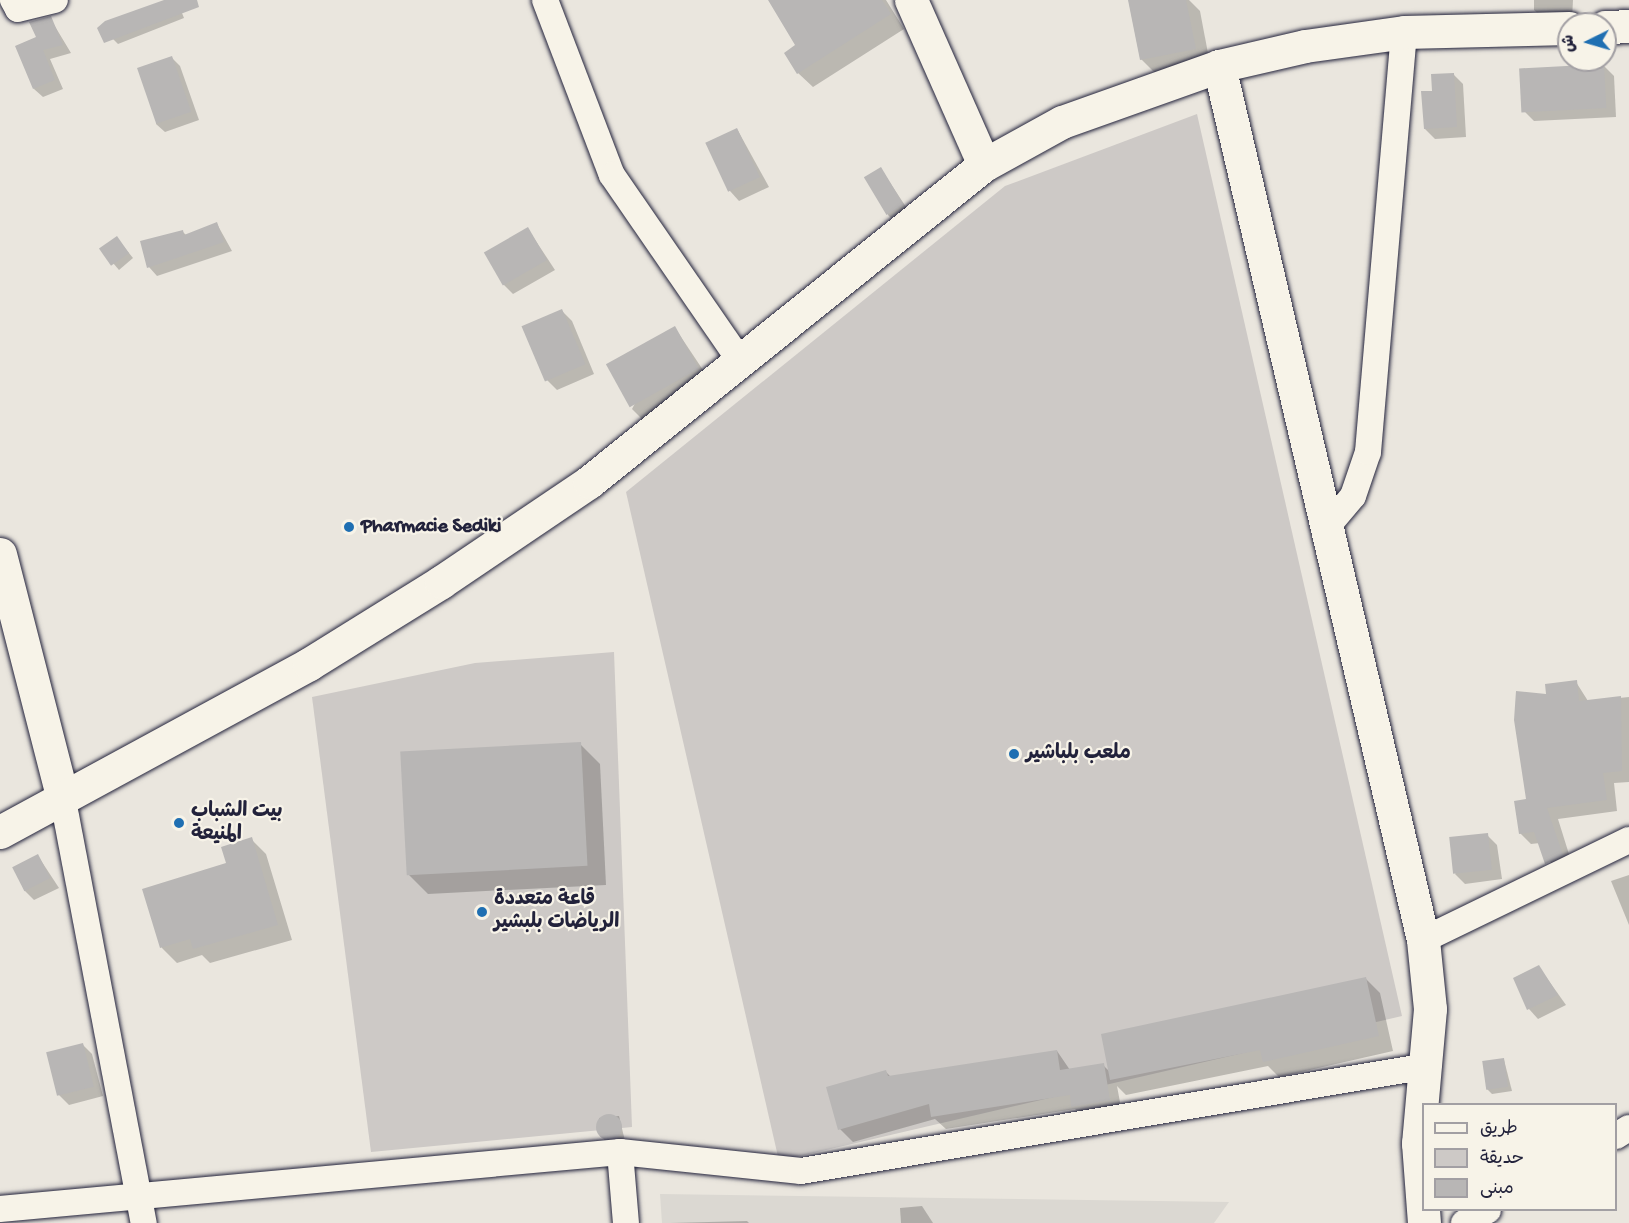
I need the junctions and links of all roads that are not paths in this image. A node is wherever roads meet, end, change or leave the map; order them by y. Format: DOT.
graph roads {
  1 [pos="13,0"];
  2 [pos="55,0"];
  3 [pos="545,0"];
  4 [pos="911,0"];
  5 [pos="1557,28"];
  6 [pos="1404,32"];
  7 [pos="1220,66"];
  8 [pos="984,165"];
  9 [pos="741,362"];
  10 [pos="1327,527"];
  11 [pos="0,554"];
  12 [pos="63,800"];
  13 [pos="0,831"];
  14 [pos="1629,840"];
  15 [pos="1423,940"];
  16 [pos="1428,1066"];
  17 [pos="1423,1103"];
  18 [pos="1422,1112"];
  19 [pos="620,1152"];
  20 [pos="141,1195"];
  21 [pos="1422,1196"];
  22 [pos="0,1209"];
  23 [pos="1485,1211"];
  24 [pos="144,1223"];
  25 [pos="626,1223"];
  26 [pos="1464,1223"];
  1 -- 2 [label="street"];
  3 -- 9 [label="street"];
  4 -- 8 [label="street"];
  5 -- 6 [label="street"];
  6 -- 7 [label="street"];
  6 -- 10 [label="street"];
  7 -- 8 [label="street"];
  7 -- 10 [label="street"];
  8 -- 9 [label="street"];
  9 -- 12 [label="street"];
  10 -- 15 [label="street"];
  11 -- 12 [label="street"];
  12 -- 13 [label="street"];
  12 -- 20 [label="street"];
  14 -- 15 [label="street"];
  15 -- 16 [label="street"];
  16 -- 17 [label="street"];
  16 -- 19 [label="street"];
  18 -- 21 [label="street"];
  19 -- 20 [label="street"];
  19 -- 25 [label="street"];
  20 -- 22 [label="street"];
  20 -- 24 [label="street"];
  23 -- 26 [label="street"];
}
